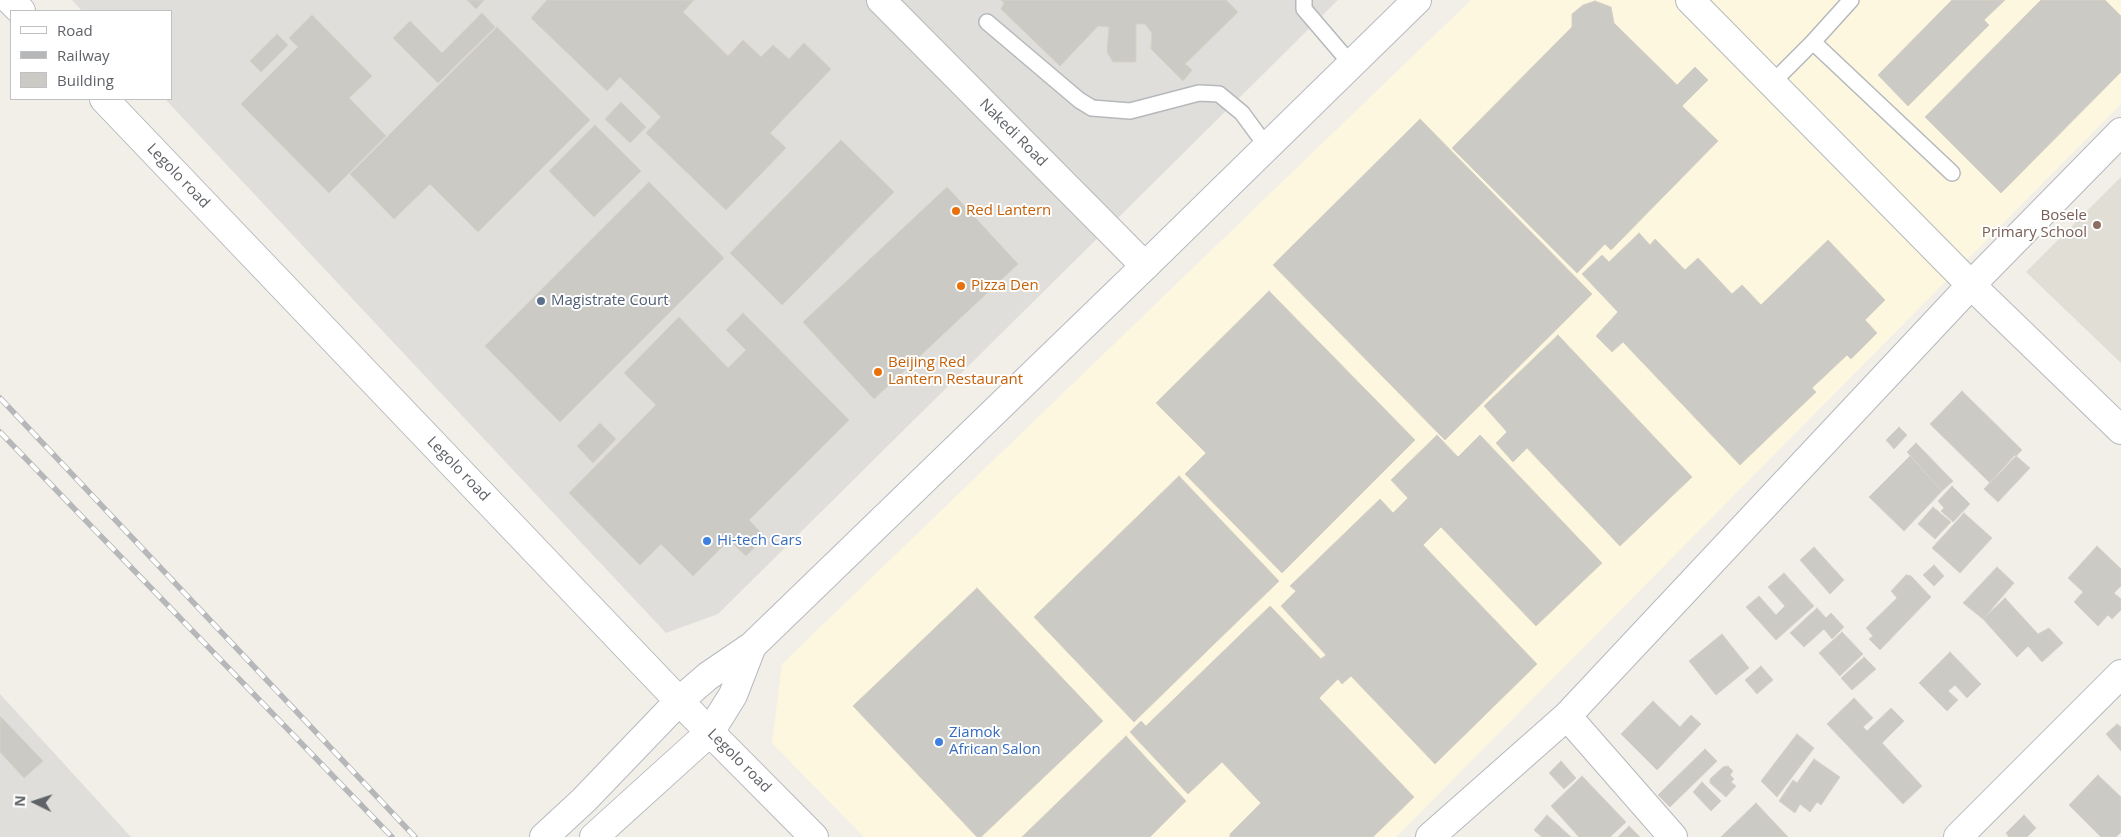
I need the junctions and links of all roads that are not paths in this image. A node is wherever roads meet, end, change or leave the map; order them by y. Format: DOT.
graph roads {
  1 [pos="10,0"];
  2 [pos="881,0"];
  3 [pos="1304,0"];
  4 [pos="1417,0"];
  5 [pos="1690,0"];
  6 [pos="1851,0"];
  7 [pos="20,10"];
  8 [pos="988,22"];
  9 [pos="1813,42"];
  10 [pos="1351,64"];
  11 [pos="1772,83"];
  12 [pos="105,100"];
  13 [pos="2121,132"];
  14 [pos="1267,147"];
  15 [pos="1952,173"];
  16 [pos="1145,266"];
  17 [pos="1971,285"];
  18 [pos="2121,430"];
  19 [pos="752,646"];
  20 [pos="2121,674"];
  21 [pos="679,701"];
  22 [pos="1567,716"];
  23 [pos="710,732"];
  24 [pos="544,837"];
  25 [pos="594,837"];
  26 [pos="814,837"];
  27 [pos="1430,837"];
  28 [pos="1673,837"];
  29 [pos="1958,837"];
  1 -- 7 [label="street"];
  2 -- 16 [label="street, Nakedi Road"];
  3 -- 10 [label="lane"];
  4 -- 10 [label="street"];
  5 -- 11 [label="street"];
  6 -- 9 [label="lane"];
  8 -- 14 [label="lane"];
  9 -- 11 [label="lane"];
  9 -- 15 [label="lane"];
  10 -- 14 [label="street"];
  11 -- 17 [label="street"];
  12 -- 21 [label="street, Legolo road"];
  13 -- 17 [label="street"];
  14 -- 16 [label="street"];
  16 -- 19 [label="street"];
  17 -- 18 [label="street"];
  17 -- 22 [label="street"];
  19 -- 21 [label="street"];
  19 -- 23 [label="street"];
  20 -- 29 [label="street"];
  21 -- 23 [label="street, Legolo road"];
  21 -- 24 [label="street"];
  22 -- 27 [label="street"];
  22 -- 28 [label="street"];
  23 -- 25 [label="street"];
  23 -- 26 [label="street, Legolo road"];
}
